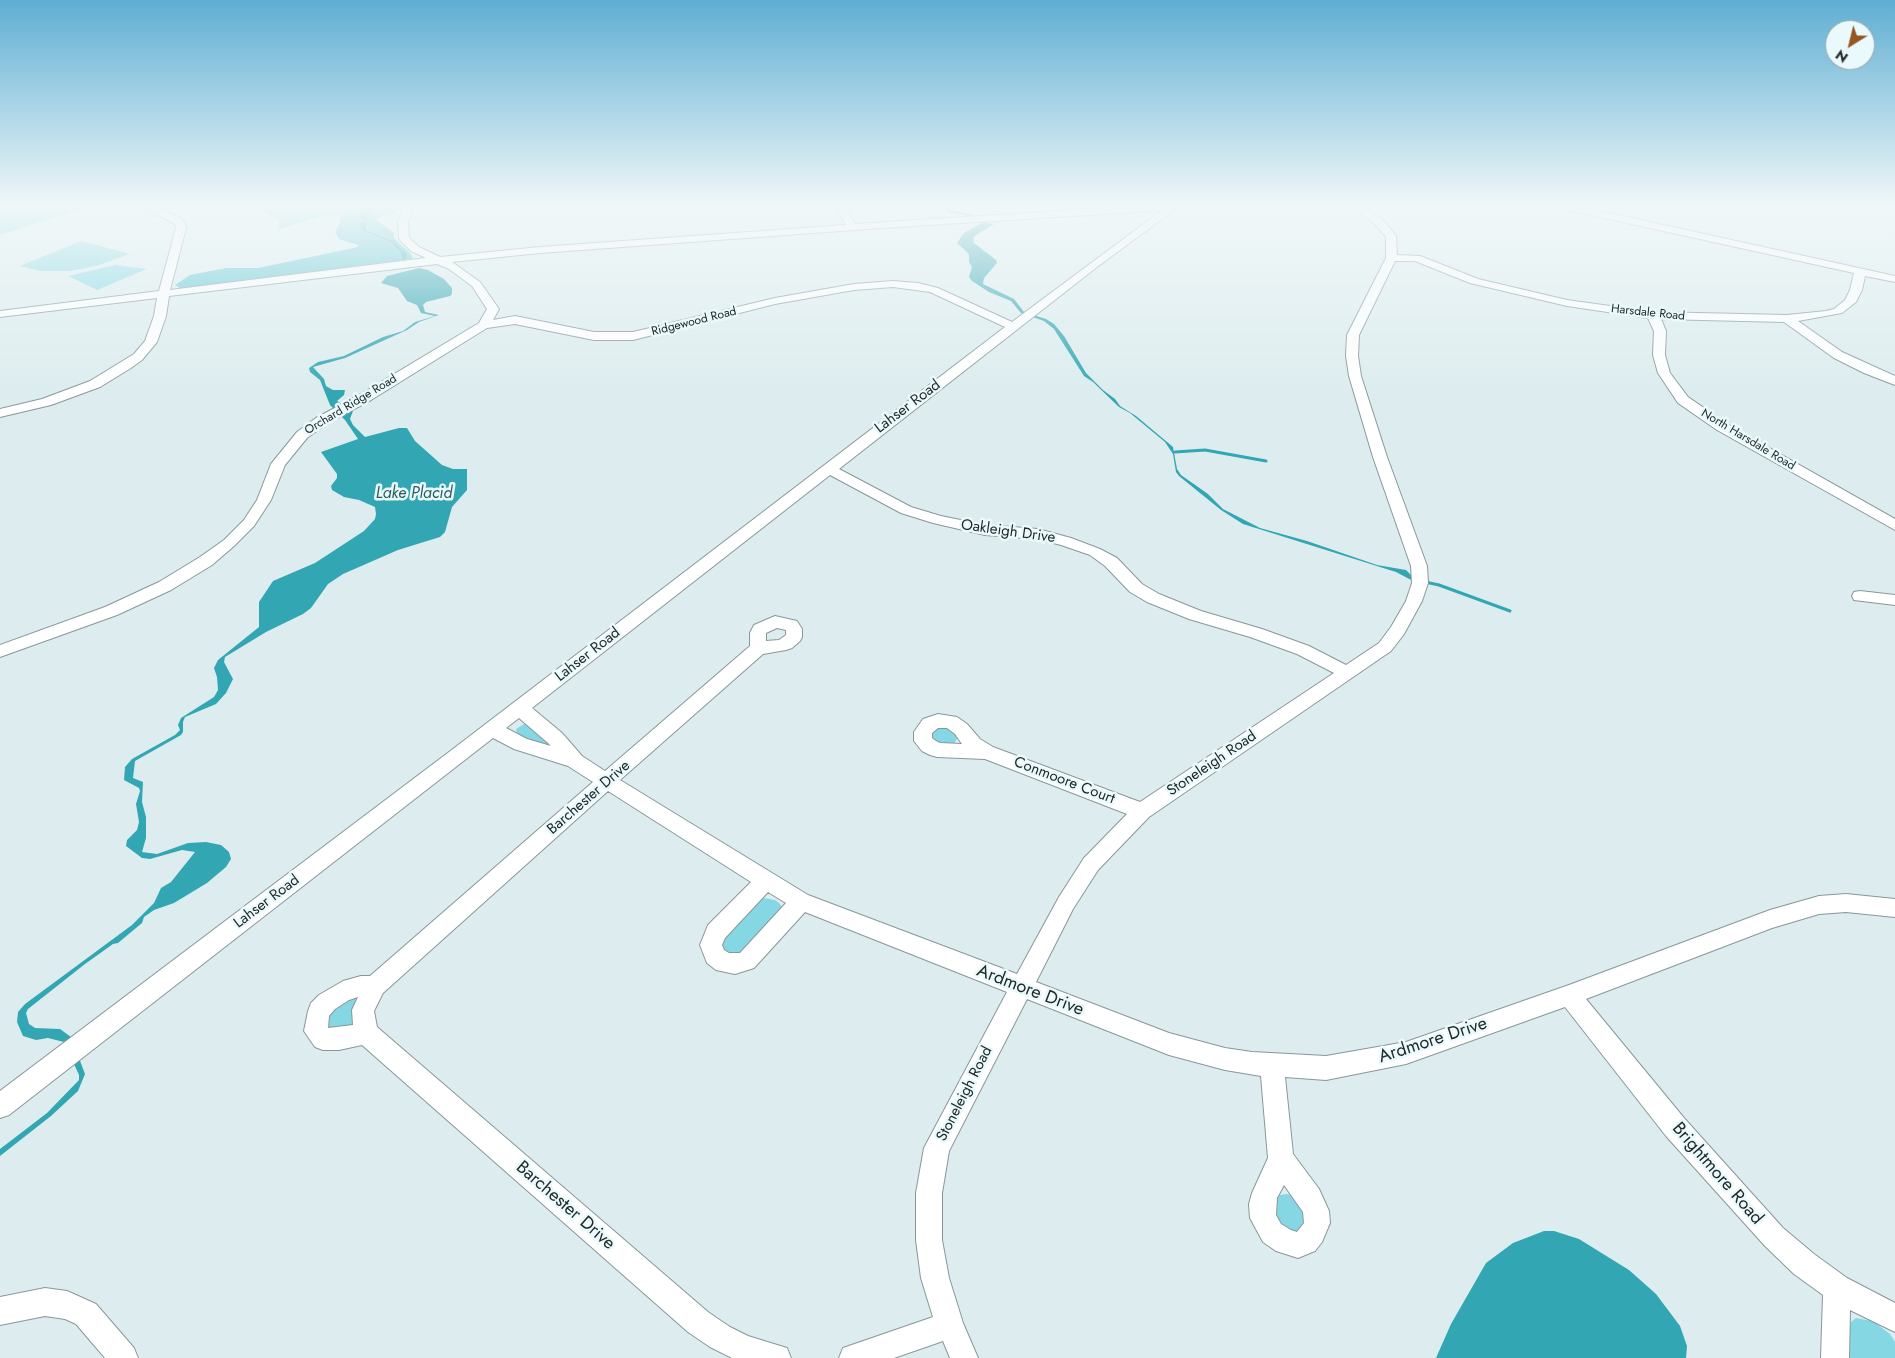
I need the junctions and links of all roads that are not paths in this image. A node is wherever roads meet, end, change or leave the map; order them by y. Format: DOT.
graph roads {
  1 [pos="170,268"];
  2 [pos="372,268"];
  3 [pos="455,268"];
  4 [pos="1089,268"];
  5 [pos="1384,268"];
  6 [pos="1442,268"];
  7 [pos="1848,268"];
  8 [pos="1860,271"];
  9 [pos="1895,279"];
  10 [pos="163,295"];
  11 [pos="493,309"];
  12 [pos="0,314"];
  13 [pos="1653,315"];
  14 [pos="1787,319"];
  15 [pos="515,320"];
  16 [pos="484,325"];
  17 [pos="1014,327"];
  18 [pos="1895,381"];
  19 [pos="0,412"];
  20 [pos="829,469"];
  21 [pos="1895,525"];
  22 [pos="1860,596"];
  23 [pos="1895,600"];
  24 [pos="758,648"];
  25 [pos="0,651"];
  26 [pos="1348,673"];
  27 [pos="519,708"];
  28 [pos="492,729"];
  29 [pos="986,752"];
  30 [pos="575,761"];
  31 [pos="608,781"];
  32 [pos="1142,811"];
  33 [pos="765,881"];
  34 [pos="801,902"];
  35 [pos="1895,908"];
  36 [pos="375,986"];
  37 [pos="1022,988"];
  38 [pos="1569,995"];
  39 [pos="366,1033"];
  40 [pos="1272,1066"];
  41 [pos="0,1106"];
  42 [pos="1281,1158"];
  43 [pos="1837,1288"];
  44 [pos="0,1311"];
  45 [pos="1895,1318"];
  46 [pos="950,1324"];
  47 [pos="124,1358"];
  48 [pos="777,1358"];
  49 [pos="853,1358"];
  50 [pos="964,1358"];
  51 [pos="1835,1358"];
  1 -- 10 [label="street"];
  2 -- 10 [label="street"];
  3 -- 11 [label="street"];
  4 -- 17 [label="street, Lahser Road"];
  5 -- 26 [label="street, Stoneleigh Road"];
  6 -- 13 [label="street, Harsdale Road"];
  7 -- 8 [label="street"];
  8 -- 9 [label="street"];
  8 -- 14 [label="street, Harsdale Road"];
  10 -- 12 [label="street"];
  10 -- 19 [label="street"];
  11 -- 15 [label="street, Ridgewood Road"];
  11 -- 16 [label="street, Orchard Ridge Road"];
  13 -- 14 [label="street, Harsdale Road"];
  13 -- 21 [label="street, North Harsdale Road"];
  14 -- 18 [label="street"];
  15 -- 16 [label="street, Ridgewood Road"];
  15 -- 17 [label="street, Ridgewood Road"];
  16 -- 25 [label="street, Orchard Ridge Road"];
  17 -- 20 [label="street, Lahser Road"];
  20 -- 26 [label="street, Oakleigh Drive"];
  20 -- 27 [label="street, Lahser Road"];
  22 -- 23 [label="street"];
  24 -- 31 [label="street, Barchester Drive"];
  26 -- 32 [label="street, Stoneleigh Road"];
  27 -- 28 [label="street, Lahser Road"];
  27 -- 30 [label="street, Ardmore Drive"];
  28 -- 30 [label="street, Ardmore Drive"];
  28 -- 41 [label="street, Lahser Road"];
  29 -- 32 [label="street, Conmoore Court"];
  30 -- 31 [label="street, Ardmore Drive"];
  31 -- 33 [label="street, Ardmore Drive"];
  31 -- 36 [label="street, Barchester Drive"];
  32 -- 37 [label="street, Stoneleigh Road"];
  33 -- 34 [label="street, Ardmore Drive"];
  33 -- 34 [label="street"];
  34 -- 37 [label="street, Ardmore Drive"];
  35 -- 38 [label="street, Ardmore Drive"];
  36 -- 39 [label="street, Barchester Drive"];
  36 -- 39 [label="street"];
  37 -- 40 [label="street, Ardmore Drive"];
  37 -- 46 [label="street, Stoneleigh Road"];
  38 -- 40 [label="street, Ardmore Drive"];
  38 -- 43 [label="street, Brightmore Road"];
  39 -- 48 [label="street, Barchester Drive"];
  40 -- 42 [label="street"];
  43 -- 45 [label="street, Brightmore Road"];
  43 -- 51 [label="street"];
  44 -- 47 [label="street"];
  46 -- 49 [label="street"];
  46 -- 50 [label="street, Stoneleigh Road"];
}
